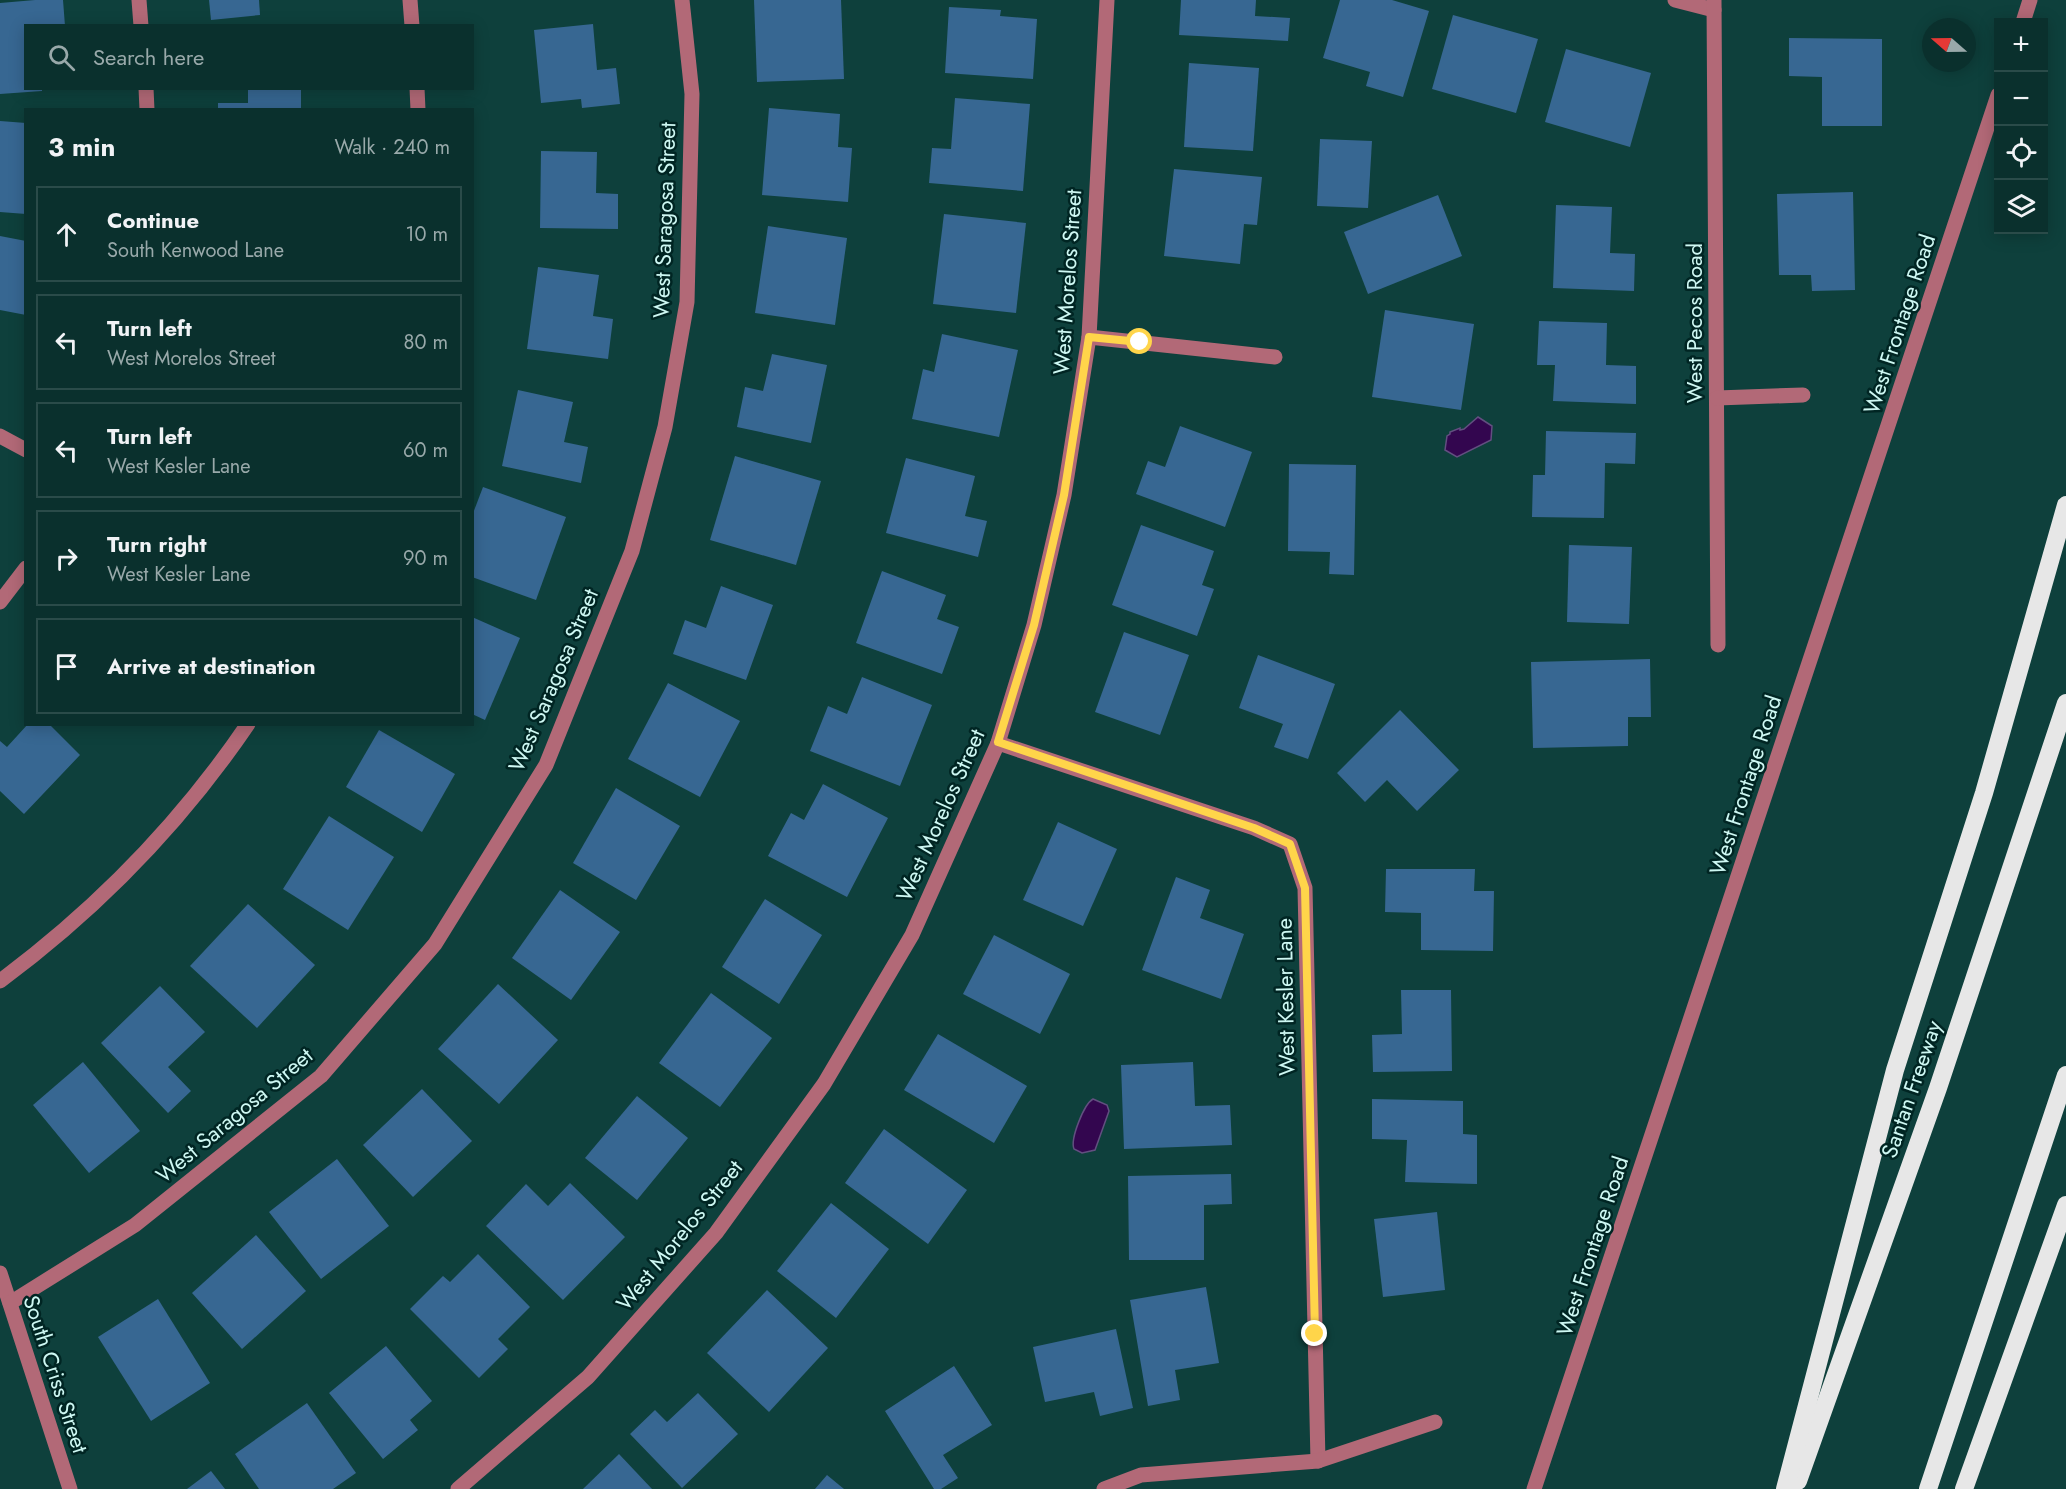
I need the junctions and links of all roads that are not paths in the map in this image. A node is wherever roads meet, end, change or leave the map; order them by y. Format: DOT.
graph roads {
  1 [pos="139,0"];
  2 [pos="410,0"];
  3 [pos="682,0"];
  4 [pos="1107,0"];
  5 [pos="1675,0"];
  6 [pos="2030,0"];
  7 [pos="1714,5"];
  8 [pos="2024,18"];
  9 [pos="141,24"];
  10 [pos="412,24"];
  11 [pos="146,90"];
  12 [pos="417,90"];
  13 [pos="1994,107"];
  14 [pos="147,108"];
  15 [pos="418,108"];
  16 [pos="1089,337"];
  17 [pos="1275,357"];
  18 [pos="1803,395"];
  19 [pos="1717,398"];
  20 [pos="0,436"];
  21 [pos="24,449"];
  22 [pos="2066,505"];
  23 [pos="24,571"];
  24 [pos="0,602"];
  25 [pos="1718,645"];
  26 [pos="2066,703"];
  27 [pos="247,726"];
  28 [pos="998,742"];
  29 [pos="0,981"];
  30 [pos="2066,1075"];
  31 [pos="2066,1204"];
  32 [pos="0,1273"];
  33 [pos="10,1303"];
  34 [pos="1435,1422"];
  35 [pos="1318,1461"];
  36 [pos="70,1489"];
  37 [pos="458,1489"];
  38 [pos="1104,1489"];
  39 [pos="1534,1489"];
  40 [pos="1785,1489"];
  41 [pos="1795,1489"];
  42 [pos="1928,1489"];
  43 [pos="1964,1489"];
  1 -- 9 [label="street"];
  2 -- 10 [label="street"];
  3 -- 33 [label="street, West Saragosa Street"];
  4 -- 16 [label="street, West Morelos Street"];
  5 -- 7 [label="street"];
  6 -- 8 [label="street"];
  7 -- 19 [label="street, West Pecos Road"];
  11 -- 14 [label="street"];
  12 -- 15 [label="street"];
  13 -- 39 [label="street, West Frontage Road"];
  16 -- 17 [label="street"];
  16 -- 28 [label="street, West Morelos Street"];
  18 -- 19 [label="street"];
  19 -- 25 [label="street, West Pecos Road"];
  20 -- 21 [label="street"];
  22 -- 40 [label="highway"];
  23 -- 24 [label="street"];
  26 -- 41 [label="highway, Santan Freeway"];
  27 -- 29 [label="street"];
  28 -- 35 [label="street, West Kesler Lane"];
  28 -- 37 [label="street, West Morelos Street"];
  30 -- 42 [label="highway"];
  31 -- 43 [label="highway"];
  32 -- 33 [label="street, South Criss Street"];
  33 -- 36 [label="street, South Criss Street"];
  34 -- 35 [label="street"];
  35 -- 38 [label="street"];
}
